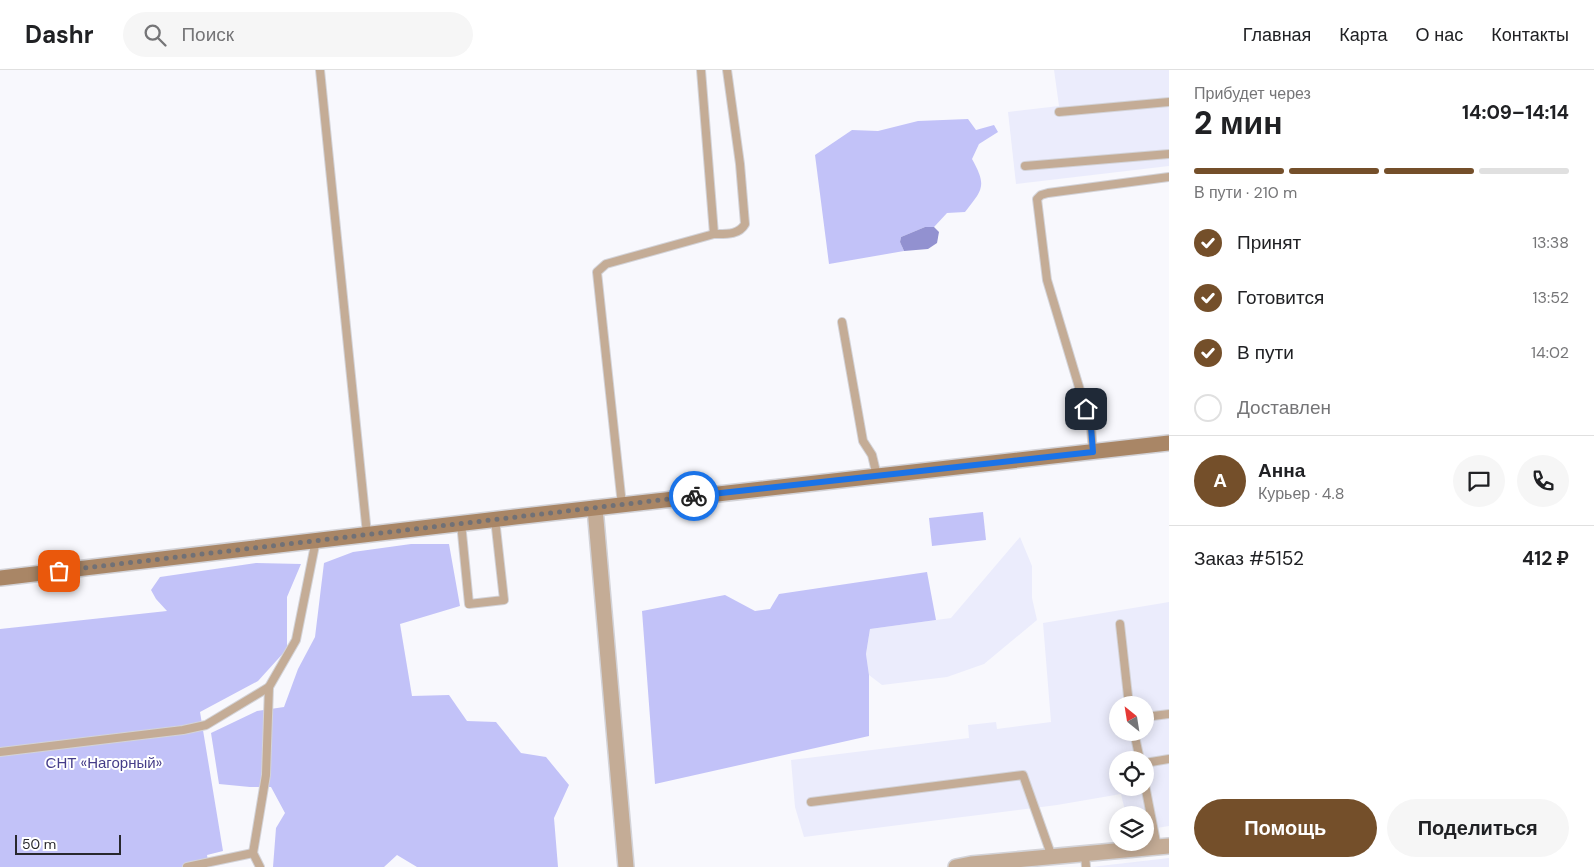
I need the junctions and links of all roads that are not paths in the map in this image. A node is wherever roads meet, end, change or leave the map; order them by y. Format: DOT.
graph roads {
  1 [pos="320,70"];
  2 [pos="701,70"];
  3 [pos="727,70"];
  4 [pos="1169,102"];
  5 [pos="1059,112"];
  6 [pos="1169,154"];
  7 [pos="1025,166"];
  8 [pos="1169,177"];
  9 [pos="714,234"];
  10 [pos="842,322"];
  11 [pos="1169,443"];
  12 [pos="1093,452"];
  13 [pos="877,476"];
  14 [pos="622,505"];
  15 [pos="595,508"];
  16 [pos="495,519"];
  17 [pos="461,523"];
  18 [pos="367,534"];
  19 [pos="316,540"];
  20 [pos="0,578"];
  21 [pos="1120,624"];
  22 [pos="269,687"];
  23 [pos="1128,696"];
  24 [pos="1169,714"];
  25 [pos="1154,716"];
  26 [pos="0,752"];
  27 [pos="1169,759"];
  28 [pos="1154,762"];
  29 [pos="1148,796"];
  30 [pos="811,802"];
  31 [pos="1163,847"];
  32 [pos="254,853"];
  33 [pos="1052,857"];
  34 [pos="1085,860"];
  35 [pos="187,867"];
  36 [pos="260,867"];
  37 [pos="626,867"];
  38 [pos="956,867"];
  1 -- 18 [label="lane"];
  2 -- 9 [label="lane"];
  3 -- 9 [label="lane"];
  4 -- 5 [label="lane"];
  6 -- 7 [label="lane"];
  8 -- 12 [label="lane"];
  9 -- 14 [label="lane"];
  10 -- 13 [label="lane"];
  11 -- 12 [label="main road"];
  12 -- 13 [label="main road"];
  13 -- 14 [label="main road"];
  14 -- 15 [label="main road"];
  15 -- 16 [label="main road"];
  15 -- 37 [label="street"];
  16 -- 17 [label="main road"];
  16 -- 17 [label="lane"];
  17 -- 18 [label="main road"];
  18 -- 19 [label="main road"];
  19 -- 20 [label="main road"];
  19 -- 22 [label="lane"];
  21 -- 23 [label="lane"];
  22 -- 26 [label="lane"];
  22 -- 32 [label="lane"];
  24 -- 25 [label="lane"];
  27 -- 28 [label="lane"];
  29 -- 31 [label="lane"];
  30 -- 33 [label="lane"];
  31 -- 34 [label="street"];
  32 -- 35 [label="lane"];
  32 -- 36 [label="lane"];
  33 -- 34 [label="street"];
  33 -- 38 [label="street"];
}
